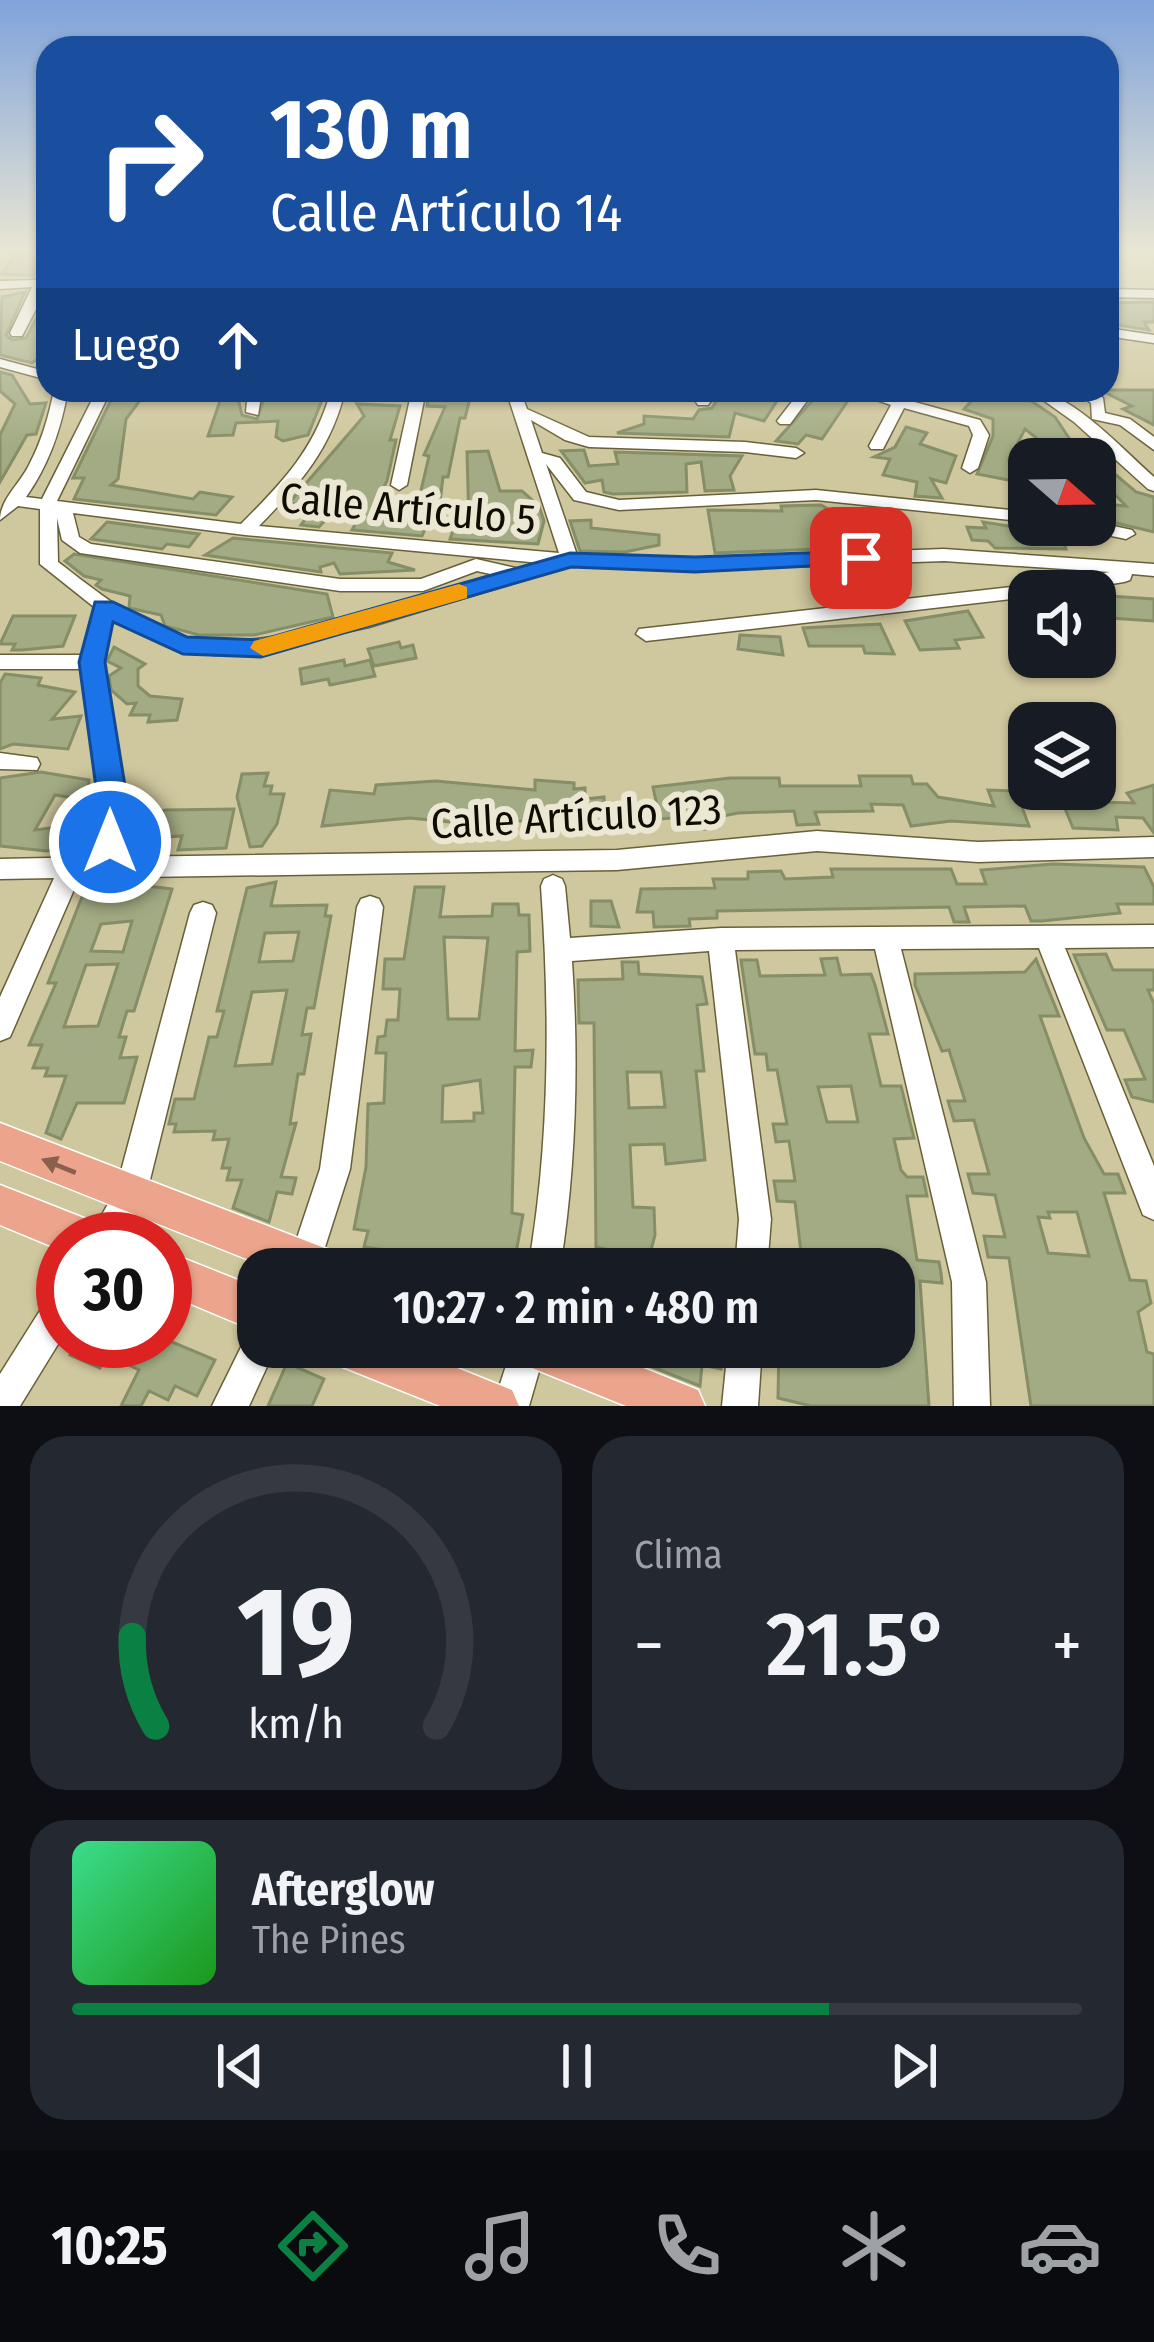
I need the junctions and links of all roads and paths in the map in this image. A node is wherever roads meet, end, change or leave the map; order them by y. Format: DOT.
graph roads {
  1 [pos="27,316"];
  2 [pos="17,333"];
  3 [pos="1119,334"];
  4 [pos="1154,339"];
  5 [pos="0,363"];
  6 [pos="36,373"];
  7 [pos="59,402"];
  8 [pos="99,402"];
  9 [pos="254,402"];
  10 [pos="336,402"];
  11 [pos="416,402"];
  12 [pos="519,402"];
  13 [pos="799,402"];
  14 [pos="900,402"];
  15 [pos="1059,402"];
  16 [pos="1098,402"];
  17 [pos="253,412"];
  18 [pos="523,413"];
  19 [pos="1088,417"];
  20 [pos="784,421"];
  21 [pos="1154,445"];
  22 [pos="877,446"];
  23 [pos="796,453"];
  24 [pos="538,457"];
  25 [pos="970,468"];
  26 [pos="399,485"];
  27 [pos="1154,486"];
  28 [pos="16,501"];
  29 [pos="56,506"];
  30 [pos="0,515"];
  31 [pos="1008,515"];
  32 [pos="245,530"];
  33 [pos="1116,532"];
  34 [pos="1126,534"];
  35 [pos="570,560"];
  36 [pos="1154,571"];
  37 [pos="520,575"];
  38 [pos="1116,577"];
  39 [pos="1008,593"];
  40 [pos="104,607"];
  41 [pos="646,634"];
  42 [pos="0,662"];
  43 [pos="92,662"];
  44 [pos="0,761"];
  45 [pos="29,764"];
  46 [pos="1154,847"];
  47 [pos="105,867"];
  48 [pos="0,869"];
  49 [pos="70,870"];
  50 [pos="553,886"];
  51 [pos="370,907"];
  52 [pos="203,913"];
  53 [pos="1154,935"];
  54 [pos="885,936"];
  55 [pos="1048,938"];
  56 [pos="721,939"];
  57 [pos="560,950"];
  58 [pos="0,1028"];
  59 [pos="0,1142"];
  60 [pos="130,1196"];
  61 [pos="1154,1204"];
  62 [pos="0,1205"];
  63 [pos="120,1212"];
  64 [pos="36,1220"];
  65 [pos="269,1248"];
  66 [pos="318,1248"];
  67 [pos="548,1248"];
  68 [pos="753,1248"];
  69 [pos="192,1283"];
  70 [pos="237,1301"];
  71 [pos="36,1348"];
  72 [pos="249,1368"];
  73 [pos="401,1368"];
  74 [pos="525,1368"];
  75 [pos="585,1368"];
  76 [pos="743,1368"];
  77 [pos="0,1406"];
  78 [pos="230,1406"];
  79 [pos="496,1406"];
  80 [pos="511,1406"];
  81 [pos="682,1406"];
  82 [pos="740,1406"];
  83 [pos="972,1406"];
  1 -- 2 [label="street"];
  3 -- 4 [label="street"];
  5 -- 6 [label="street"];
  7 -- 28 [label="street"];
  8 -- 29 [label="street"];
  9 -- 17 [label="street"];
  10 -- 32 [label="street"];
  11 -- 26 [label="street"];
  12 -- 18 [label="street"];
  13 -- 20 [label="street"];
  14 -- 22 [label="street"];
  14 -- 25 [label="street"];
  15 -- 19 [label="street"];
  16 -- 19 [label="street"];
  18 -- 23 [label="street"];
  18 -- 24 [label="street"];
  19 -- 21 [label="street"];
  19 -- 27 [label="street"];
  24 -- 31 [label="street"];
  24 -- 35 [label="street"];
  28 -- 29 [label="street, Calle Artículo 5"];
  28 -- 30 [label="street"];
  29 -- 32 [label="street, Calle Artículo 5"];
  29 -- 37 [label="street"];
  29 -- 40 [label="street"];
  32 -- 35 [label="street, Calle Artículo 5"];
  33 -- 34 [label="street"];
  35 -- 36 [label="street, Calle Artículo 5"];
  35 -- 37 [label="street"];
  36 -- 38 [label="street"];
  37 -- 40 [label="street"];
  39 -- 41 [label="street"];
  40 -- 43 [label="street"];
  42 -- 43 [label="street"];
  43 -- 47 [label="street"];
  44 -- 45 [label="street"];
  46 -- 47 [label="street, Calle Artículo 123"];
  47 -- 49 [label="street, Calle Artículo 123"];
  48 -- 49 [label="street, Calle Artículo 123"];
  49 -- 58 [label="street"];
  50 -- 57 [label="street"];
  51 -- 66 [label="street"];
  52 -- 60 [label="street"];
  53 -- 55 [label="street"];
  54 -- 55 [label="street"];
  54 -- 56 [label="street"];
  54 -- 83 [label="street"];
  55 -- 61 [label="street"];
  56 -- 57 [label="street"];
  56 -- 68 [label="street"];
  57 -- 67 [label="street"];
  60 -- 59 [label="main road, one-way"];
  60 -- 63 [label="street"];
  60 -- 65 [label="main road"];
  62 -- 64 [label="main road"];
  69 -- 70 [label="main road"];
  71 -- 77 [label="street"];
  72 -- 78 [label="street"];
  73 -- 79 [label="main road"];
  74 -- 80 [label="street"];
  75 -- 81 [label="main road"];
  76 -- 82 [label="street"];
}
